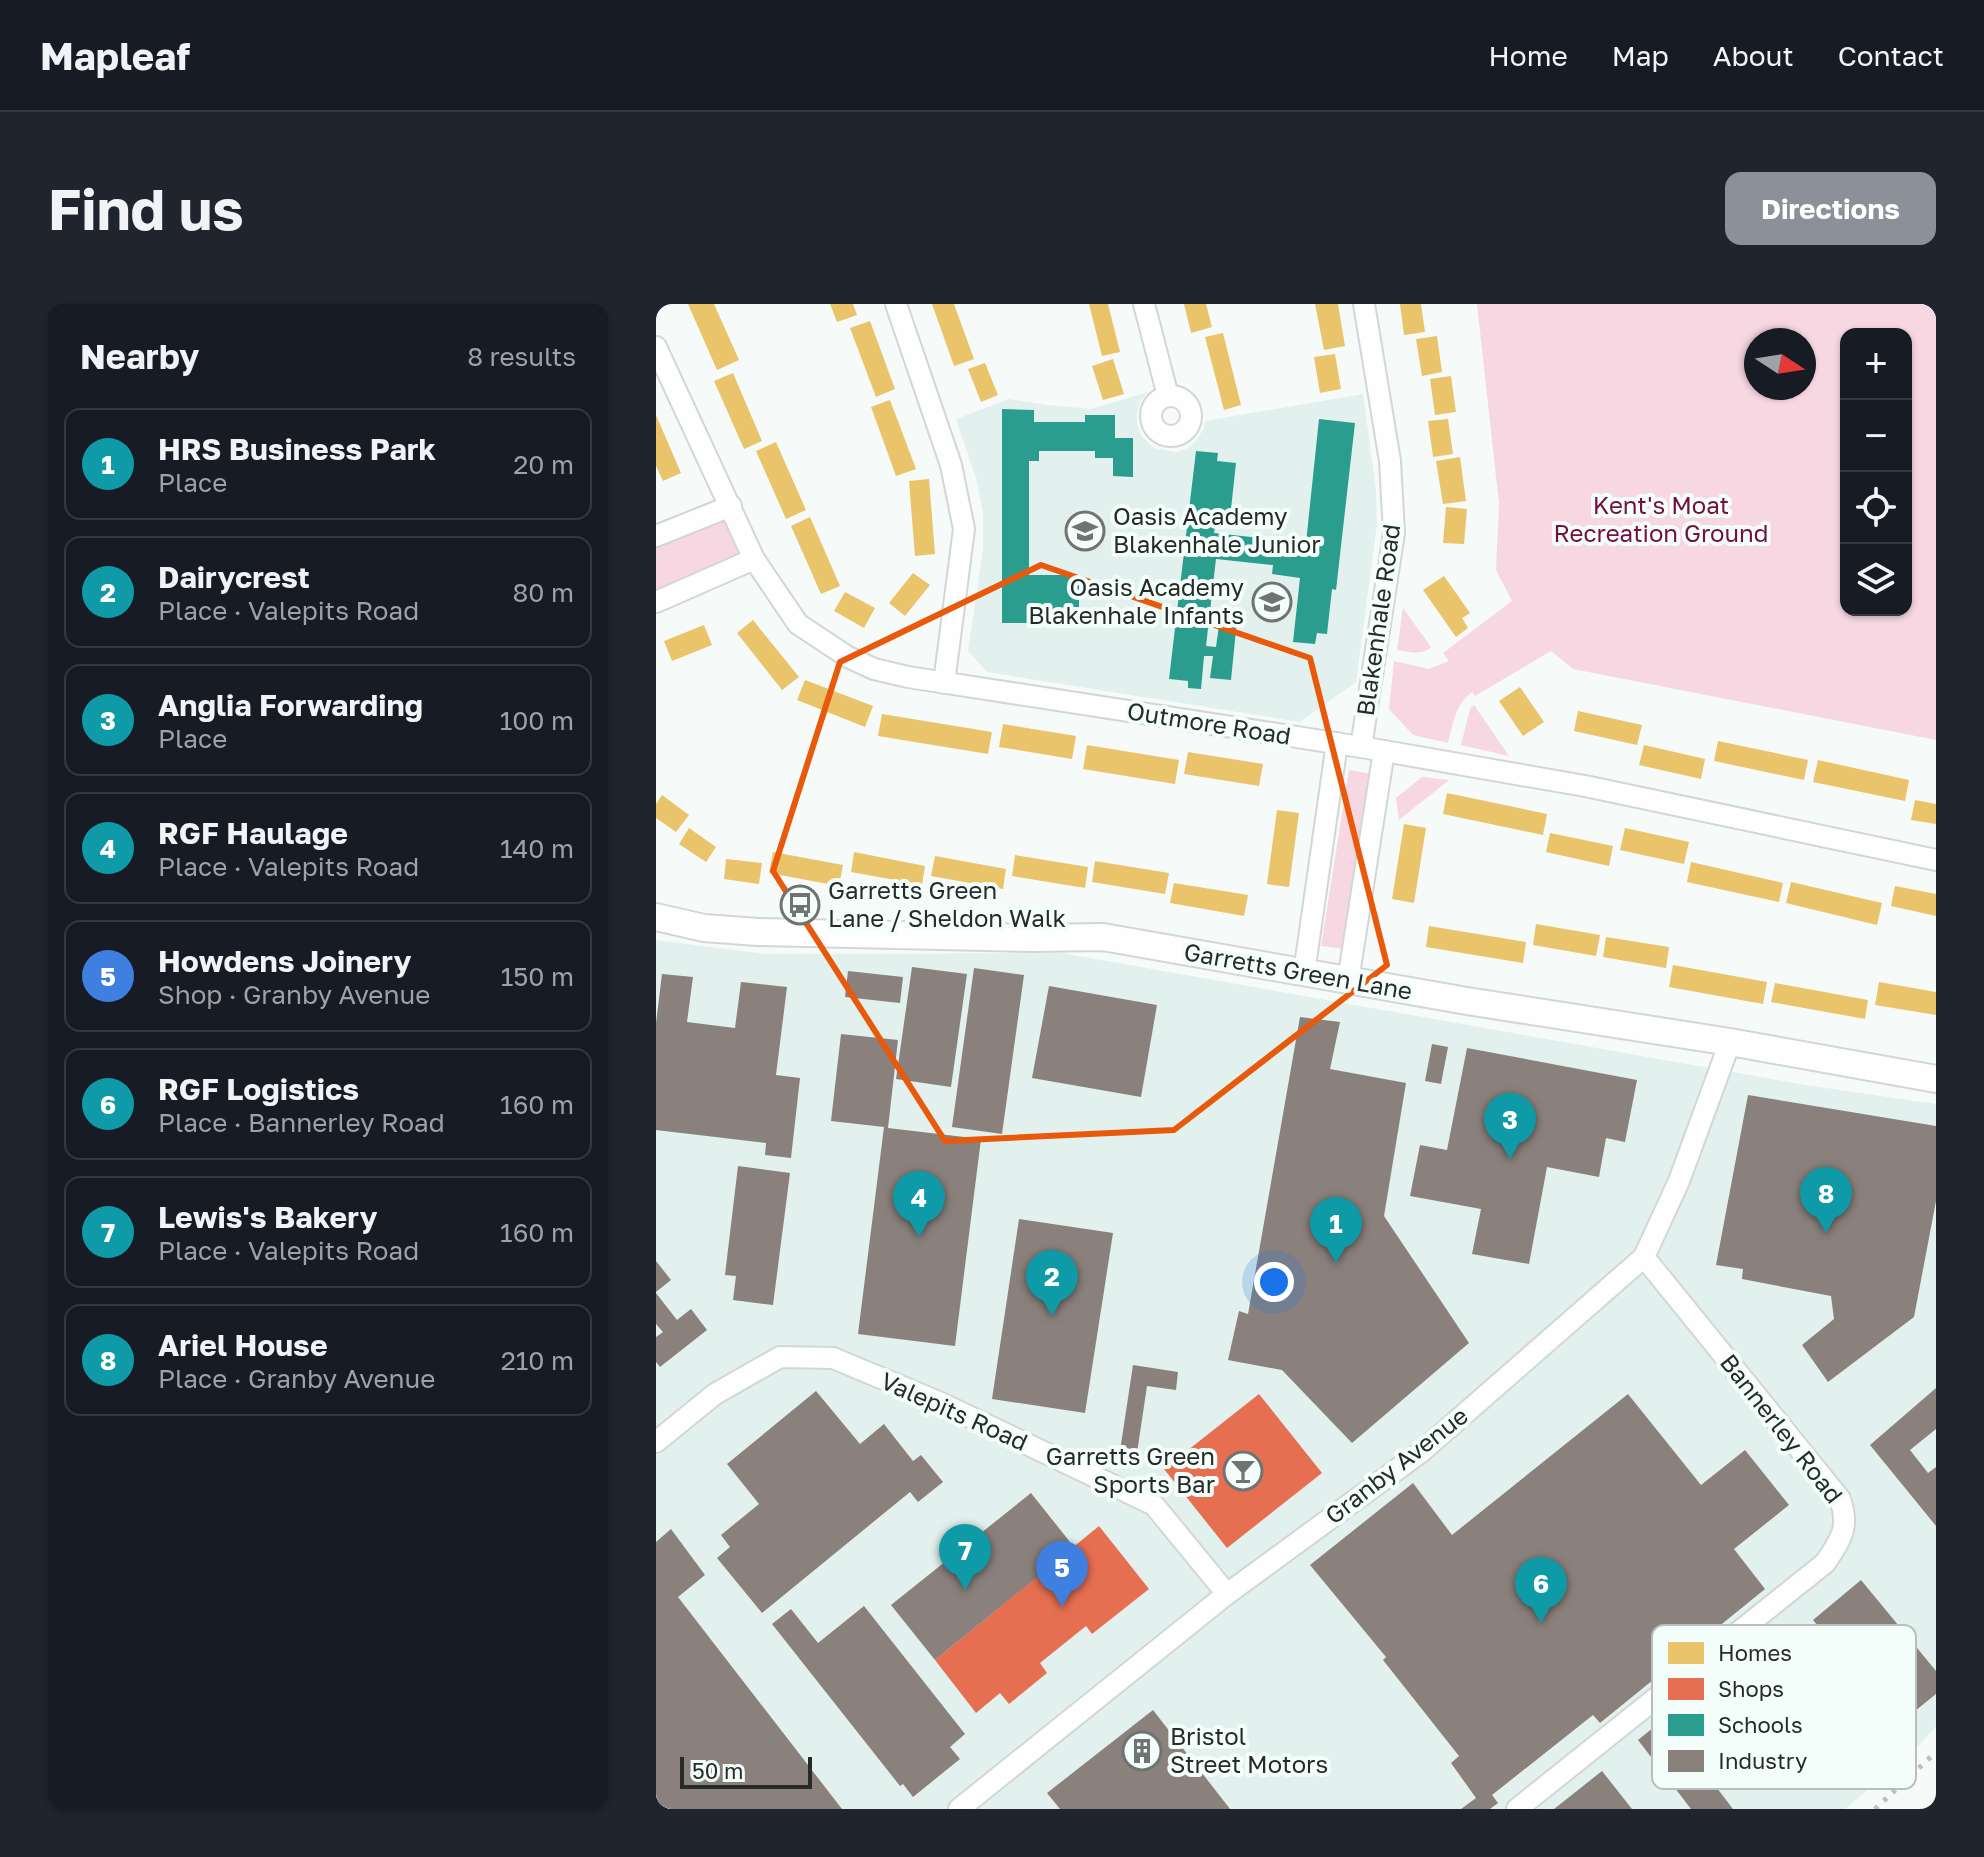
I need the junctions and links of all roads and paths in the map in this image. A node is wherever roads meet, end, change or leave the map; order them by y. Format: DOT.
graph roads {
  1 [pos="896,304"];
  2 [pos="1144,304"];
  3 [pos="1364,304"];
  4 [pos="656,347"];
  5 [pos="1168,396"];
  6 [pos="731,506"];
  7 [pos="656,536"];
  8 [pos="754,559"];
  9 [pos="656,602"];
  10 [pos="944,683"];
  11 [pos="1337,743"];
  12 [pos="1361,747"];
  13 [pos="1384,751"];
  14 [pos="1936,860"];
  15 [pos="656,917"];
  16 [pos="1304,973"];
  17 [pos="1348,981"];
  18 [pos="1730,1042"];
  19 [pos="1936,1079"];
  20 [pos="1644,1257"];
  21 [pos="656,1442"];
  22 [pos="1227,1594"];
  23 [pos="1747,1625"];
  24 [pos="1652,1701"];
  25 [pos="959,1809"];
  26 [pos="1517,1809"];
  1 -- 10 [label="street"];
  2 -- 5 [label="street"];
  3 -- 12 [label="street, Blakenhale Road"];
  4 -- 6 [label="street, Outmore Road"];
  6 -- 7 [label="street"];
  6 -- 8 [label="street, Outmore Road"];
  8 -- 9 [label="street"];
  8 -- 10 [label="street, Outmore Road"];
  10 -- 11 [label="street, Outmore Road"];
  11 -- 12 [label="street, Outmore Road"];
  11 -- 16 [label="street, Blakenhale Road"];
  12 -- 13 [label="street, Outmore Road"];
  13 -- 14 [label="street, Outmore Road"];
  13 -- 17 [label="street, Blakenhale Road"];
  15 -- 16 [label="street, Garretts Green Lane"];
  16 -- 17 [label="street, Garretts Green Lane"];
  17 -- 18 [label="street, Garretts Green Lane"];
  18 -- 19 [label="street, Garretts Green Lane"];
  18 -- 20 [label="street, Granby Avenue"];
  20 -- 22 [label="street, Granby Avenue"];
  20 -- 23 [label="street, Bannerley Road"];
  21 -- 22 [label="street, Valepits Road"];
  22 -- 25 [label="street, Granby Avenue"];
  24 -- 26 [label="street, Bannerley Road"];
}
